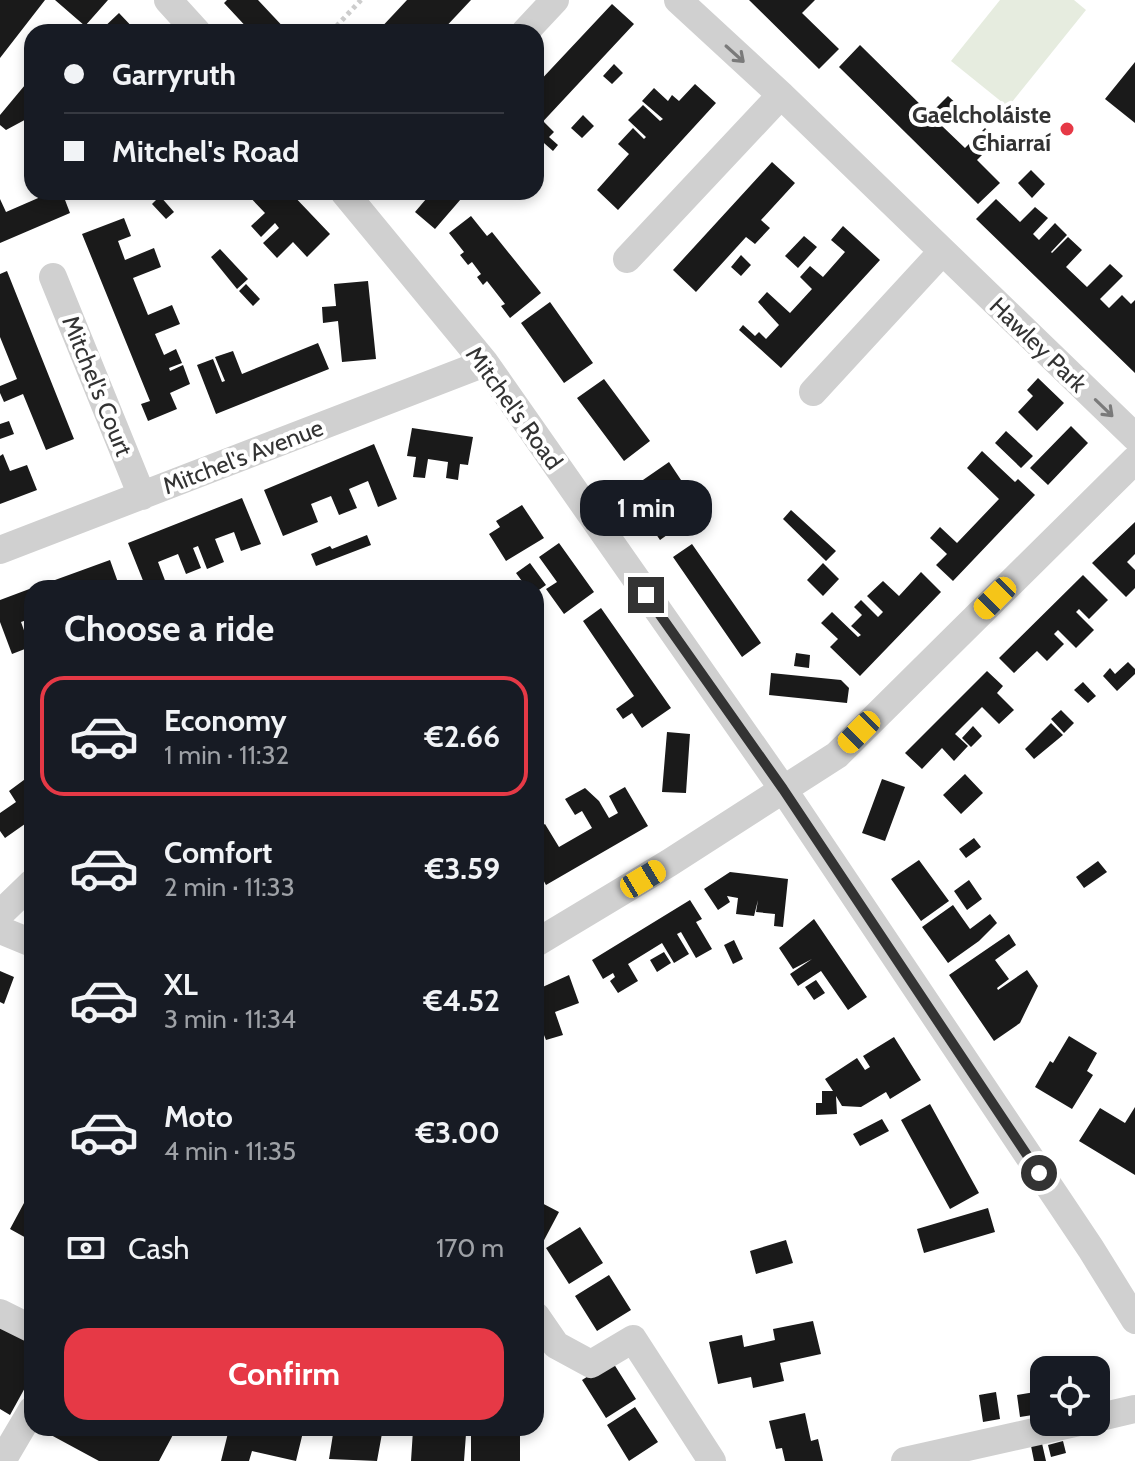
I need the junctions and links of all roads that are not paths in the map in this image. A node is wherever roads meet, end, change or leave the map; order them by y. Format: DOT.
graph roads {
  1 [pos="168,0"];
  2 [pos="555,0"];
  3 [pos="678,0"];
  4 [pos="190,24"];
  5 [pos="532,24"];
  6 [pos="781,95"];
  7 [pos="360,200"];
  8 [pos="941,253"];
  9 [pos="627,259"];
  10 [pos="53,277"];
  11 [pos="485,363"];
  12 [pos="813,392"];
  13 [pos="1135,437"];
  14 [pos="1135,460"];
  15 [pos="142,496"];
  16 [pos="0,550"];
  17 [pos="783,789"];
  18 [pos="24,891"];
  19 [pos="0,914"];
  20 [pos="0,930"];
  21 [pos="544,938"];
  22 [pos="24,940"];
  23 [pos="1133,1311"];
  24 [pos="0,1313"];
  25 [pos="24,1325"];
  26 [pos="544,1328"];
  27 [pos="1135,1409"];
  28 [pos="1110,1415"];
  29 [pos="24,1424"];
  30 [pos="1030,1433"];
  31 [pos="2,1461"];
  32 [pos="712,1461"];
  33 [pos="905,1461"];
  1 -- 4 [label="street"];
  2 -- 5 [label="street"];
  3 -- 6 [label="street, Hawley Park, one-way"];
  6 -- 8 [label="street, Hawley Park"];
  6 -- 9 [label="street"];
  7 -- 11 [label="street, Mitchel's Road"];
  8 -- 12 [label="street"];
  8 -- 13 [label="street, Hawley Park, one-way"];
  10 -- 15 [label="street, Mitchel's Court"];
  11 -- 15 [label="street, Mitchel's Avenue"];
  11 -- 17 [label="street, Mitchel's Road"];
  14 -- 17 [label="street"];
  15 -- 16 [label="street, Mitchel's Avenue"];
  17 -- 21 [label="street"];
  17 -- 23 [label="street, Mitchel's Road"];
  18 -- 19 [label="street"];
  20 -- 22 [label="street"];
  24 -- 25 [label="street"];
  26 -- 32 [label="street"];
  27 -- 28 [label="street"];
  29 -- 31 [label="street"];
  30 -- 33 [label="street"];
}
